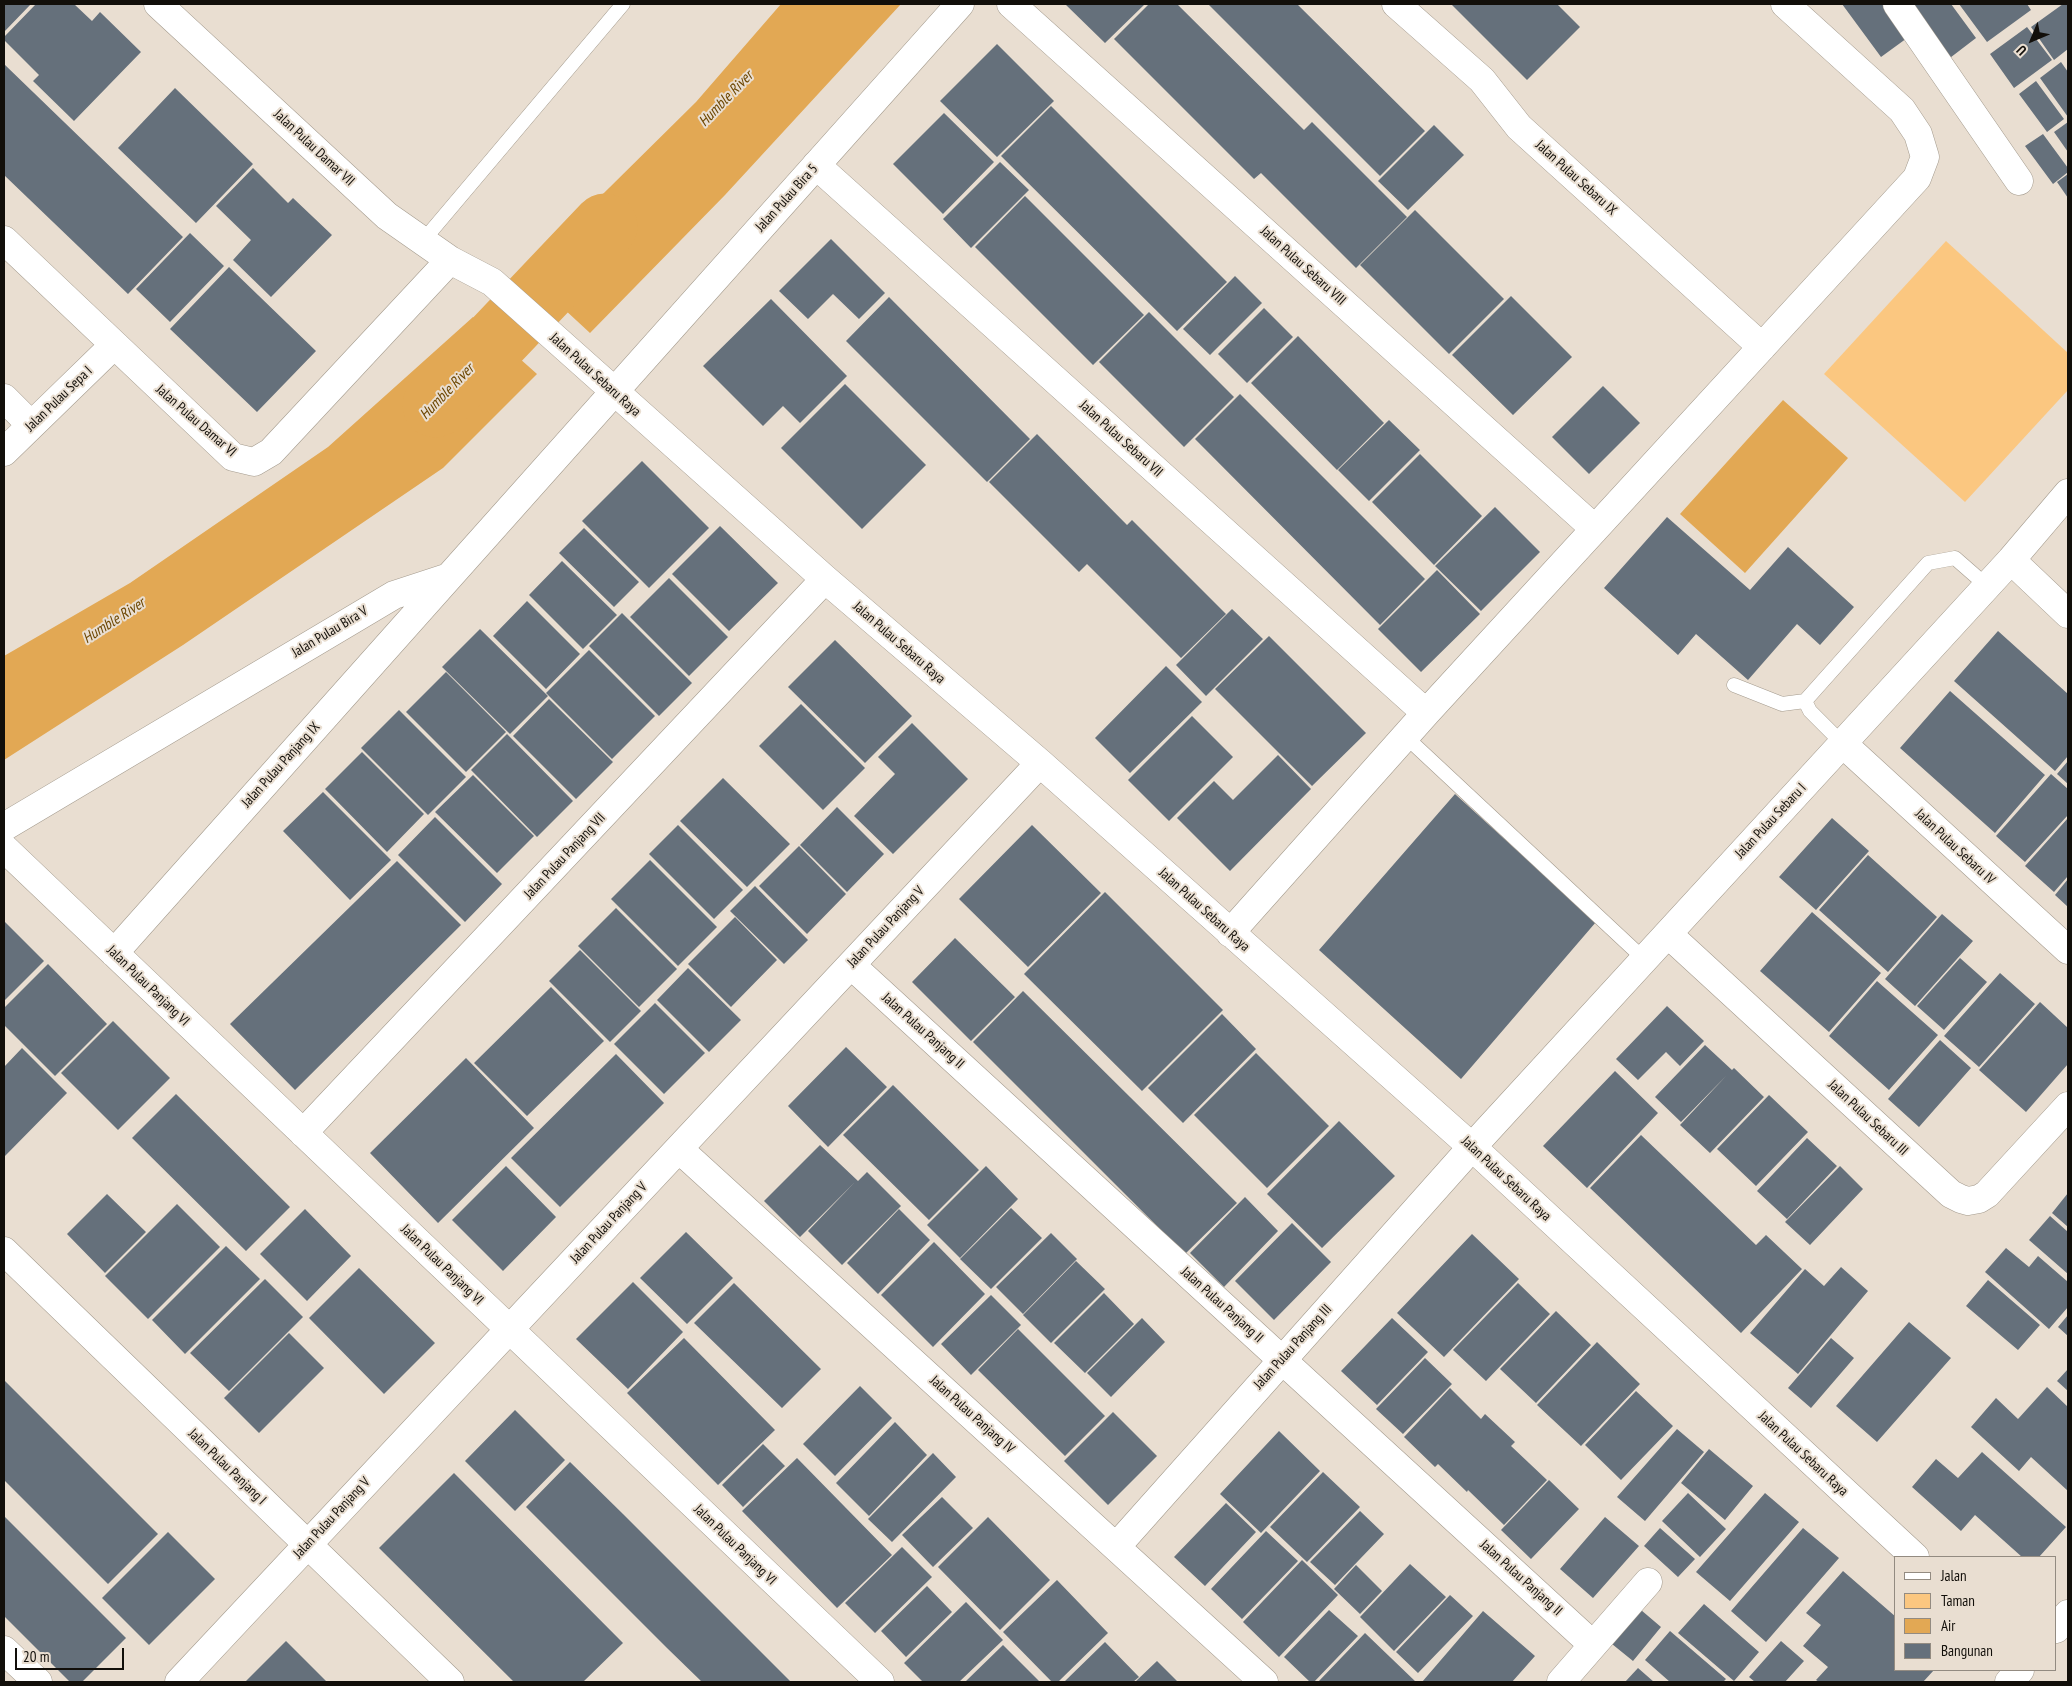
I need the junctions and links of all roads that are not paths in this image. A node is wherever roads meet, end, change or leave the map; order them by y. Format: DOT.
graph roads {
  1 [pos="158,4"];
  2 [pos="623,4"];
  3 [pos="960,4"];
  4 [pos="1011,4"];
  5 [pos="1396,4"];
  6 [pos="1784,4"];
  7 [pos="1897,4"];
  8 [pos="816,165"];
  9 [pos="2019,182"];
  10 [pos="4,240"];
  11 [pos="422,242"];
  12 [pos="450,260"];
  13 [pos="487,278"];
  14 [pos="113,346"];
  15 [pos="1762,347"];
  16 [pos="613,391"];
  17 [pos="4,398"];
  18 [pos="31,425"];
  19 [pos="4,452"];
  20 [pos="2068,493"];
  21 [pos="1595,529"];
  22 [pos="2010,560"];
  23 [pos="448,577"];
  24 [pos="826,579"];
  25 [pos="1987,586"];
  26 [pos="2068,614"];
  27 [pos="1734,685"];
  28 [pos="1805,702"];
  29 [pos="1426,713"];
  30 [pos="1405,736"];
  31 [pos="1842,743"];
  32 [pos="1040,763"];
  33 [pos="4,827"];
  34 [pos="4,848"];
  35 [pos="1230,933"];
  36 [pos="1668,934"];
  37 [pos="2068,950"];
  38 [pos="114,953"];
  39 [pos="1644,959"];
  40 [pos="851,965"];
  41 [pos="2068,1106"];
  42 [pos="304,1133"];
  43 [pos="1472,1147"];
  44 [pos="679,1149"];
  45 [pos="4,1251"];
  46 [pos="509,1330"];
  47 [pos="1282,1360"];
  48 [pos="308,1544"];
  49 [pos="1116,1547"];
  50 [pos="1914,1556"];
  51 [pos="1648,1582"];
  52 [pos="2068,1614"];
  53 [pos="2057,1628"];
  54 [pos="1593,1645"];
  55 [pos="4,1650"];
  56 [pos="2019,1671"];
  57 [pos="38,1682"];
  58 [pos="179,1682"];
  59 [pos="450,1682"];
  60 [pos="880,1682"];
  61 [pos="1264,1682"];
  62 [pos="1560,1682"];
  63 [pos="2009,1682"];
  1 -- 11 [label="street, Jalan Pulau Damar VII"];
  2 -- 11 [label="lane"];
  3 -- 8 [label="street, Jalan Pulau Bira 5"];
  4 -- 21 [label="street, Jalan Pulau Sebaru VIII"];
  5 -- 15 [label="street, Jalan Pulau Sebaru IX"];
  6 -- 15 [label="street"];
  7 -- 9 [label="street"];
  8 -- 16 [label="street, Jalan Pulau Bira 5"];
  8 -- 29 [label="street, Jalan Pulau Sebaru VII"];
  10 -- 14 [label="street, Jalan Pulau Damar VI"];
  11 -- 12 [label="street, Jalan Pulau Damar VII"];
  12 -- 13 [label="street, Jalan Pulau Damar VII"];
  12 -- 14 [label="street, Jalan Pulau Damar VI"];
  13 -- 16 [label="street, Jalan Pulau Sebaru Raya"];
  14 -- 18 [label="street, Jalan Pulau Sepa I"];
  15 -- 21 [label="street"];
  16 -- 23 [label="street, Jalan Pulau Bira V"];
  16 -- 24 [label="street, Jalan Pulau Sebaru Raya"];
  17 -- 18 [label="street"];
  18 -- 19 [label="street, Jalan Pulau Sepa I"];
  20 -- 22 [label="street, Jalan Pulau Sebaru I"];
  21 -- 29 [label="street"];
  22 -- 25 [label="street, Jalan Pulau Sebaru I"];
  22 -- 26 [label="street"];
  23 -- 33 [label="street, Jalan Pulau Bira V"];
  23 -- 38 [label="street, Jalan Pulau Panjang IX"];
  24 -- 32 [label="street, Jalan Pulau Sebaru Raya"];
  24 -- 42 [label="street, Jalan Pulau Panjang VII"];
  25 -- 28 [label="lane"];
  25 -- 31 [label="street, Jalan Pulau Sebaru I"];
  27 -- 28 [label="lane"];
  28 -- 31 [label="lane"];
  29 -- 30 [label="street"];
  30 -- 35 [label="street"];
  30 -- 39 [label="lane"];
  31 -- 36 [label="street, Jalan Pulau Sebaru I"];
  31 -- 37 [label="street, Jalan Pulau Sebaru IV"];
  32 -- 35 [label="street, Jalan Pulau Sebaru Raya"];
  32 -- 40 [label="street, Jalan Pulau Panjang V"];
  34 -- 38 [label="street, Jalan Pulau Panjang VI"];
  35 -- 43 [label="street, Jalan Pulau Sebaru Raya"];
  36 -- 39 [label="street, Jalan Pulau Sebaru I"];
  36 -- 41 [label="street, Jalan Pulau Sebaru III"];
  38 -- 42 [label="street, Jalan Pulau Panjang VI"];
  39 -- 43 [label="street, Jalan Pulau Sebaru I"];
  40 -- 44 [label="street, Jalan Pulau Panjang V"];
  40 -- 47 [label="street, Jalan Pulau Panjang II"];
  42 -- 46 [label="street, Jalan Pulau Panjang VI"];
  43 -- 47 [label="street, Jalan Pulau Panjang III"];
  43 -- 50 [label="street, Jalan Pulau Sebaru Raya"];
  44 -- 46 [label="street, Jalan Pulau Panjang V"];
  44 -- 49 [label="street, Jalan Pulau Panjang IV"];
  45 -- 48 [label="street, Jalan Pulau Panjang I"];
  46 -- 48 [label="street, Jalan Pulau Panjang V"];
  46 -- 60 [label="street, Jalan Pulau Panjang VI"];
  47 -- 49 [label="street, Jalan Pulau Panjang III"];
  47 -- 54 [label="street, Jalan Pulau Panjang II"];
  48 -- 58 [label="street, Jalan Pulau Panjang V"];
  48 -- 59 [label="street, Jalan Pulau Panjang I"];
  49 -- 61 [label="street, Jalan Pulau Panjang IV"];
  51 -- 54 [label="street"];
  52 -- 53 [label="street"];
  54 -- 62 [label="street"];
  55 -- 57 [label="street"];
  56 -- 63 [label="street"];
}
